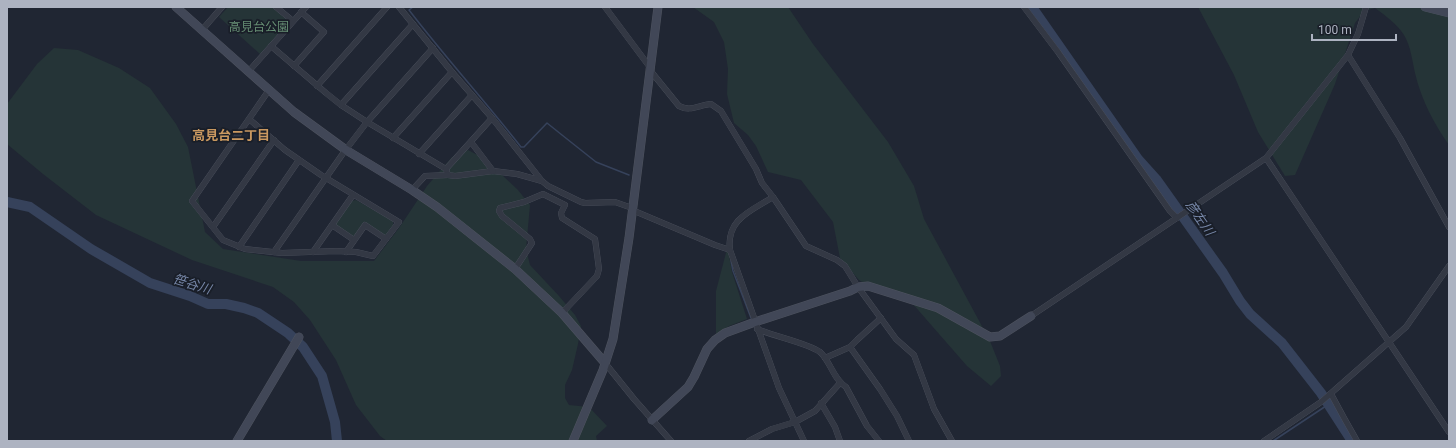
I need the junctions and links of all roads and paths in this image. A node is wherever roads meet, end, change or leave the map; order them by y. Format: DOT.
graph roads {
  1 [pos="176,7"];
  2 [pos="222,7"];
  3 [pos="276,7"];
  4 [pos="306,7"];
  5 [pos="387,7"];
  6 [pos="399,7"];
  7 [pos="605,7"];
  8 [pos="658,7"];
  9 [pos="1024,7"];
  10 [pos="1366,7"];
  11 [pos="1425,7"];
  12 [pos="301,12"];
  13 [pos="1449,13"];
  14 [pos="293,21"];
  15 [pos="414,24"];
  16 [pos="202,30"];
  17 [pos="271,46"];
  18 [pos="433,48"];
  19 [pos="1348,56"];
  20 [pos="294,66"];
  21 [pos="649,67"];
  22 [pos="248,72"];
  23 [pos="452,72"];
  24 [pos="317,86"];
  25 [pos="269,90"];
  26 [pos="472,95"];
  27 [pos="341,105"];
  28 [pos="492,118"];
  29 [pos="249,119"];
  30 [pos="367,122"];
  31 [pos="393,138"];
  32 [pos="274,140"];
  33 [pos="471,142"];
  34 [pos="346,150"];
  35 [pos="420,154"];
  36 [pos="1266,158"];
  37 [pos="299,160"];
  38 [pos="493,171"];
  39 [pos="447,172"];
  40 [pos="325,178"];
  41 [pos="542,181"];
  42 [pos="412,190"];
  43 [pos="353,195"];
  44 [pos="773,197"];
  45 [pos="632,209"];
  46 [pos="1177,217"];
  47 [pos="332,225"];
  48 [pos="213,227"];
  49 [pos="1449,227"];
  50 [pos="386,239"];
  51 [pos="354,240"];
  52 [pos="239,247"];
  53 [pos="730,250"];
  54 [pos="274,252"];
  55 [pos="313,252"];
  56 [pos="346,252"];
  57 [pos="1449,266"];
  58 [pos="514,269"];
  59 [pos="858,287"];
  60 [pos="562,313"];
  61 [pos="1031,316"];
  62 [pos="880,318"];
  63 [pos="756,325"];
  64 [pos="298,336"];
  65 [pos="1390,342"];
  66 [pos="850,347"];
  67 [pos="825,358"];
  68 [pos="605,363"];
  69 [pos="840,383"];
  70 [pos="1330,395"];
  71 [pos="821,403"];
  72 [pos="652,420"];
  73 [pos="795,422"];
  74 [pos="1449,432"];
  75 [pos="237,441"];
  76 [pos="573,441"];
  77 [pos="672,441"];
  78 [pos="749,441"];
  79 [pos="804,441"];
  80 [pos="840,441"];
  81 [pos="879,441"];
  82 [pos="909,441"];
  83 [pos="952,441"];
  84 [pos="1264,441"];
  85 [pos="1357,441"];
  1 -- 16 [label="street"];
  2 -- 16 [label="street"];
  3 -- 14 [label="street"];
  4 -- 12 [label="street"];
  5 -- 24 [label="street"];
  6 -- 15 [label="street"];
  7 -- 21 [label="street"];
  8 -- 21 [label="street"];
  9 -- 46 [label="street"];
  10 -- 19 [label="street"];
  11 -- 13 [label="street"];
  12 -- 14 [label="street"];
  12 -- 20 [label="street"];
  14 -- 17 [label="street"];
  15 -- 18 [label="street"];
  15 -- 27 [label="street"];
  16 -- 22 [label="street"];
  17 -- 20 [label="street"];
  17 -- 22 [label="street"];
  18 -- 23 [label="street"];
  18 -- 30 [label="street"];
  19 -- 36 [label="street"];
  19 -- 49 [label="street"];
  20 -- 24 [label="street"];
  21 -- 44 [label="street"];
  21 -- 45 [label="street"];
  22 -- 25 [label="street"];
  23 -- 26 [label="street"];
  23 -- 31 [label="street"];
  24 -- 27 [label="street"];
  25 -- 29 [label="street"];
  25 -- 34 [label="street"];
  26 -- 28 [label="street"];
  26 -- 35 [label="street"];
  27 -- 30 [label="street"];
  28 -- 33 [label="street"];
  28 -- 41 [label="street"];
  29 -- 32 [label="street"];
  29 -- 48 [label="street"];
  30 -- 31 [label="street"];
  30 -- 34 [label="street"];
  31 -- 35 [label="street"];
  32 -- 37 [label="street"];
  32 -- 48 [label="street"];
  33 -- 38 [label="street"];
  33 -- 39 [label="street"];
  34 -- 40 [label="street"];
  34 -- 42 [label="street"];
  35 -- 39 [label="street"];
  36 -- 46 [label="street"];
  36 -- 65 [label="street"];
  37 -- 40 [label="street"];
  37 -- 52 [label="street"];
  38 -- 39 [label="street"];
  38 -- 41 [label="street"];
  39 -- 42 [label="street"];
  40 -- 43 [label="street"];
  40 -- 54 [label="street"];
  41 -- 45 [label="street"];
  42 -- 58 [label="street"];
  43 -- 47 [label="street"];
  43 -- 50 [label="street"];
  44 -- 53 [label="street"];
  44 -- 59 [label="street"];
  45 -- 53 [label="street"];
  45 -- 68 [label="street"];
  46 -- 61 [label="street"];
  47 -- 51 [label="street"];
  47 -- 55 [label="street"];
  48 -- 52 [label="street"];
  50 -- 51 [label="street"];
  50 -- 56 [label="street"];
  51 -- 56 [label="street"];
  52 -- 54 [label="street"];
  53 -- 63 [label="street"];
  54 -- 55 [label="street"];
  55 -- 56 [label="street"];
  57 -- 65 [label="street"];
  58 -- 60 [label="street"];
  58 -- 60 [label="street"];
  59 -- 61 [label="street"];
  59 -- 62 [label="street"];
  59 -- 63 [label="street"];
  60 -- 68 [label="street"];
  62 -- 66 [label="street"];
  62 -- 83 [label="street"];
  63 -- 67 [label="street"];
  63 -- 72 [label="street"];
  63 -- 73 [label="street"];
  64 -- 75 [label="street"];
  65 -- 70 [label="street"];
  65 -- 74 [label="street"];
  66 -- 67 [label="street"];
  66 -- 82 [label="street"];
  67 -- 69 [label="street"];
  68 -- 72 [label="street"];
  68 -- 76 [label="street"];
  69 -- 71 [label="street"];
  69 -- 81 [label="street"];
  70 -- 84 [label="street"];
  70 -- 85 [label="street"];
  71 -- 73 [label="street"];
  71 -- 80 [label="street"];
  72 -- 77 [label="street"];
  73 -- 78 [label="street"];
  73 -- 79 [label="street"];
}
